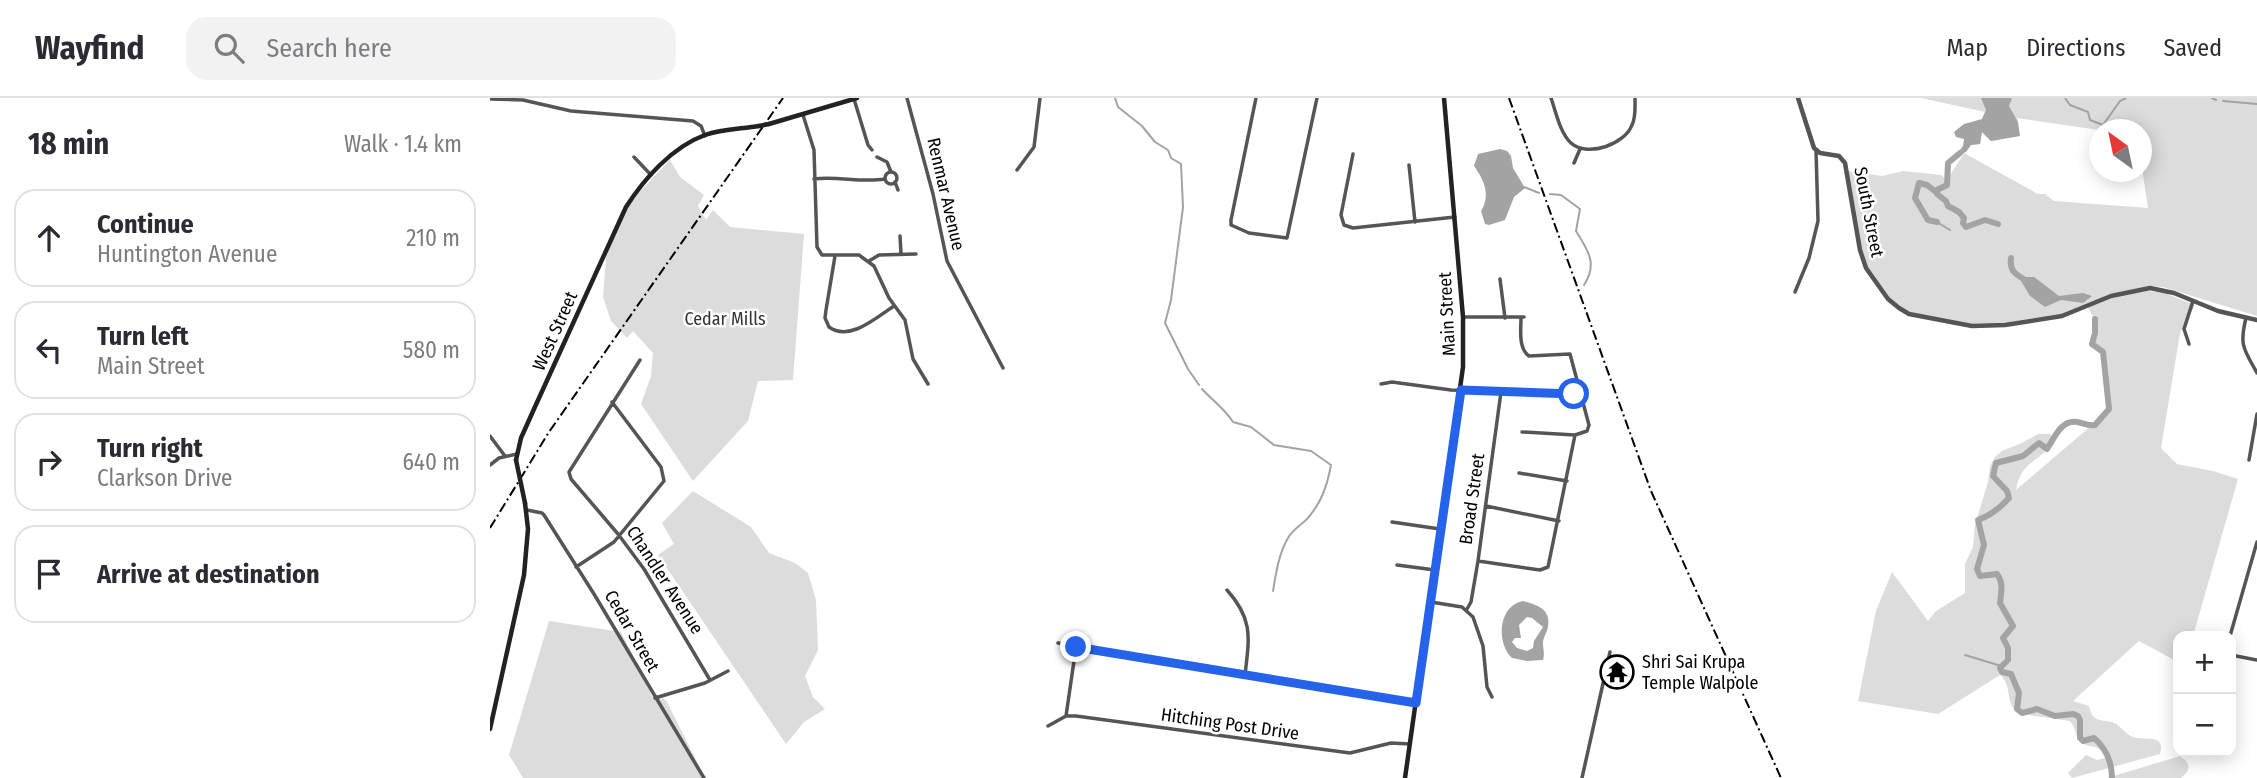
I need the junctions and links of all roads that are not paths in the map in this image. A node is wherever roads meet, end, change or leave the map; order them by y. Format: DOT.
graph roads {
  1 [pos="908,98"];
  2 [pos="1040,98"];
  3 [pos="1256,98"];
  4 [pos="1317,98"];
  5 [pos="1444,98"];
  6 [pos="1551,98"];
  7 [pos="1635,98"];
  8 [pos="1798,98"];
  9 [pos="490,99"];
  10 [pos="856,99"];
  11 [pos="803,116"];
  12 [pos="705,135"];
  13 [pos="1580,148"];
  14 [pos="872,150"];
  15 [pos="1816,150"];
  16 [pos="1353,154"];
  17 [pos="634,157"];
  18 [pos="877,158"];
  19 [pos="1574,163"];
  20 [pos="1409,165"];
  21 [pos="1017,170"];
  22 [pos="891,172"];
  23 [pos="651,175"];
  24 [pos="814,178"];
  25 [pos="885,179"];
  26 [pos="895,182"];
  27 [pos="898,190"];
  28 [pos="1455,218"];
  29 [pos="1415,222"];
  30 [pos="900,236"];
  31 [pos="901,254"];
  32 [pos="916,254"];
  33 [pos="835,256"];
  34 [pos="869,261"];
  35 [pos="1500,279"];
  36 [pos="1795,292"];
  37 [pos="2193,301"];
  38 [pos="894,306"];
  39 [pos="1463,317"];
  40 [pos="1506,318"];
  41 [pos="2246,318"];
  42 [pos="2257,320"];
  43 [pos="2189,344"];
  44 [pos="640,360"];
  45 [pos="1003,368"];
  46 [pos="2257,373"];
  47 [pos="928,384"];
  48 [pos="1381,384"];
  49 [pos="1461,390"];
  50 [pos="1501,392"];
  51 [pos="1580,393"];
  52 [pos="612,402"];
  53 [pos="2257,414"];
  54 [pos="1522,432"];
  55 [pos="1575,435"];
  56 [pos="490,436"];
  57 [pos="505,456"];
  58 [pos="517,457"];
  59 [pos="2249,460"];
  60 [pos="490,465"];
  61 [pos="1519,472"];
  62 [pos="1567,481"];
  63 [pos="1486,506"];
  64 [pos="527,510"];
  65 [pos="1559,521"];
  66 [pos="1392,522"];
  67 [pos="1440,529"];
  68 [pos="618,534"];
  69 [pos="2257,542"];
  70 [pos="1478,561"];
  71 [pos="1398,565"];
  72 [pos="576,566"];
  73 [pos="1435,570"];
  74 [pos="1227,590"];
  75 [pos="1430,602"];
  76 [pos="1467,609"];
  77 [pos="2231,631"];
  78 [pos="1058,643"];
  79 [pos="1076,647"];
  80 [pos="1610,652"];
  81 [pos="2236,656"];
  82 [pos="2257,660"];
  83 [pos="728,671"];
  84 [pos="1245,675"];
  85 [pos="710,680"];
  86 [pos="1492,697"];
  87 [pos="655,698"];
  88 [pos="1416,703"];
  89 [pos="1066,716"];
  90 [pos="1048,726"];
  91 [pos="490,729"];
  92 [pos="1410,744"];
  93 [pos="704,778"];
  94 [pos="1405,778"];
  95 [pos="1582,778"];
  1 -- 45 [label="street, Renmar Avenue"];
  2 -- 21 [label="street"];
  3 -- 4 [label="street"];
  5 -- 28 [label="main road, Main Street"];
  6 -- 13 [label="street"];
  7 -- 13 [label="street"];
  8 -- 15 [label="street"];
  9 -- 12 [label="street"];
  10 -- 11 [label="main road, West Street"];
  10 -- 14 [label="street"];
  11 -- 12 [label="main road, West Street, bridge"];
  11 -- 24 [label="street"];
  12 -- 23 [label="main road, West Street"];
  13 -- 19 [label="street"];
  15 -- 36 [label="street"];
  15 -- 37 [label="street, South Street"];
  16 -- 29 [label="street"];
  17 -- 23 [label="street"];
  18 -- 22 [label="street"];
  20 -- 29 [label="street"];
  22 -- 25 [label="street"];
  22 -- 26 [label="street"];
  23 -- 58 [label="main road, West Street"];
  24 -- 25 [label="street"];
  24 -- 33 [label="street"];
  25 -- 26 [label="street"];
  26 -- 27 [label="street"];
  28 -- 29 [label="street"];
  28 -- 39 [label="main road, Main Street"];
  30 -- 31 [label="street"];
  31 -- 32 [label="street"];
  31 -- 34 [label="street"];
  33 -- 34 [label="street"];
  33 -- 38 [label="street"];
  34 -- 38 [label="street"];
  35 -- 40 [label="street"];
  37 -- 41 [label="street, South Street"];
  37 -- 43 [label="street"];
  38 -- 47 [label="street"];
  39 -- 40 [label="street"];
  39 -- 49 [label="main road, Main Street"];
  40 -- 51 [label="street"];
  41 -- 42 [label="street, South Street"];
  41 -- 46 [label="street"];
  44 -- 52 [label="street, Chandler Avenue"];
  48 -- 49 [label="street"];
  49 -- 50 [label="street"];
  49 -- 67 [label="main road, Main Street"];
  50 -- 51 [label="street"];
  50 -- 63 [label="street, Broad Street"];
  51 -- 55 [label="street"];
  52 -- 68 [label="street, Chandler Avenue"];
  52 -- 68 [label="street"];
  53 -- 59 [label="street"];
  54 -- 55 [label="street"];
  55 -- 62 [label="street"];
  56 -- 57 [label="street"];
  57 -- 58 [label="street"];
  57 -- 60 [label="street"];
  58 -- 64 [label="main road, bridge"];
  61 -- 62 [label="street"];
  62 -- 65 [label="street"];
  63 -- 65 [label="street"];
  63 -- 70 [label="street, Broad Street"];
  64 -- 72 [label="street, Cedar Street"];
  64 -- 91 [label="main road"];
  65 -- 70 [label="street"];
  66 -- 67 [label="street"];
  67 -- 73 [label="main road, Main Street"];
  68 -- 72 [label="street"];
  68 -- 85 [label="street, Chandler Avenue"];
  69 -- 77 [label="street"];
  70 -- 76 [label="street, Broad Street"];
  71 -- 73 [label="street"];
  72 -- 87 [label="street, Cedar Street"];
  73 -- 75 [label="main road, Main Street"];
  74 -- 84 [label="street"];
  75 -- 76 [label="street"];
  75 -- 88 [label="main road, Main Street"];
  76 -- 86 [label="street"];
  78 -- 79 [label="street"];
  79 -- 84 [label="street"];
  79 -- 89 [label="street"];
  80 -- 95 [label="street"];
  81 -- 82 [label="street"];
  83 -- 85 [label="street"];
  84 -- 88 [label="street"];
  85 -- 87 [label="street"];
  87 -- 93 [label="street, Cedar Street"];
  88 -- 92 [label="main road, Main Street"];
  89 -- 90 [label="street"];
  89 -- 92 [label="street, Hitching Post Drive"];
  92 -- 94 [label="main road, Main Street"];
}
